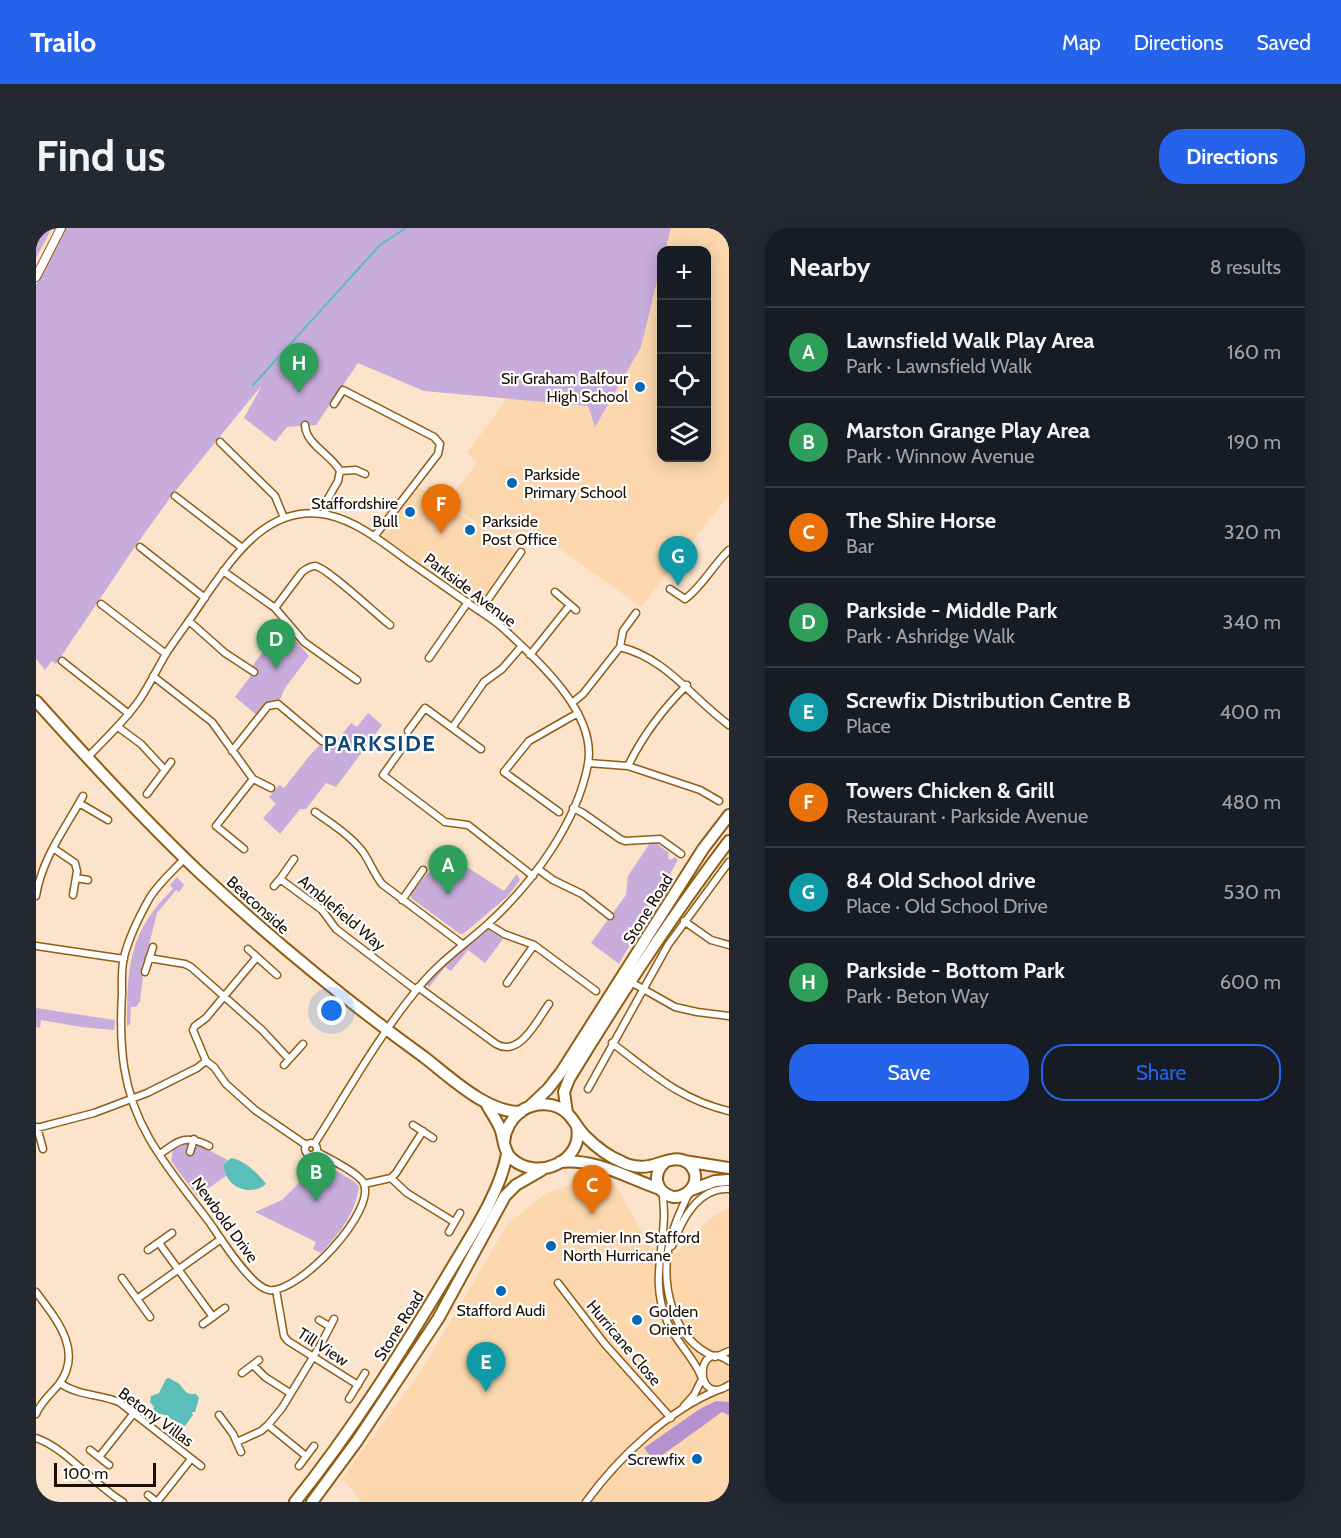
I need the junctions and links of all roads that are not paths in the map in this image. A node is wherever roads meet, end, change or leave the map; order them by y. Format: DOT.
graph roads {
  1 [pos="61,228"];
  2 [pos="36,277"];
  3 [pos="334,404"];
  4 [pos="305,425"];
  5 [pos="220,442"];
  6 [pos="340,471"];
  7 [pos="365,474"];
  8 [pos="175,496"];
  9 [pos="325,514"];
  10 [pos="284,518"];
  11 [pos="374,537"];
  12 [pos="140,547"];
  13 [pos="242,547"];
  14 [pos="729,550"];
  15 [pos="521,552"];
  16 [pos="223,571"];
  17 [pos="670,589"];
  18 [pos="555,592"];
  19 [pos="205,598"];
  20 [pos="468,602"];
  21 [pos="101,604"];
  22 [pos="570,605"];
  23 [pos="275,608"];
  24 [pos="576,610"];
  25 [pos="480,611"];
  26 [pos="636,613"];
  27 [pos="189,621"];
  28 [pos="390,625"];
  29 [pos="521,646"];
  30 [pos="620,647"];
  31 [pos="166,654"];
  32 [pos="530,655"];
  33 [pos="429,658"];
  34 [pos="62,661"];
  35 [pos="254,672"];
  36 [pos="153,676"];
  37 [pos="357,680"];
  38 [pos="687,685"];
  39 [pos="36,701"];
  40 [pos="572,703"];
  41 [pos="578,713"];
  42 [pos="129,714"];
  43 [pos="729,725"];
  44 [pos="118,726"];
  45 [pos="452,728"];
  46 [pos="408,732"];
  47 [pos="322,741"];
  48 [pos="481,749"];
  49 [pos="232,751"];
  50 [pos="400,752"];
  51 [pos="87,758"];
  52 [pos="171,762"];
  53 [pos="588,763"];
  54 [pos="628,766"];
  55 [pos="165,770"];
  56 [pos="253,779"];
  57 [pos="271,788"];
  58 [pos="147,794"];
  59 [pos="83,796"];
  60 [pos="719,801"];
  61 [pos="79,803"];
  62 [pos="573,808"];
  63 [pos="315,812"];
  64 [pos="559,812"];
  65 [pos="729,815"];
  66 [pos="108,820"];
  67 [pos="729,841"];
  68 [pos="53,848"];
  69 [pos="244,849"];
  70 [pos="681,854"];
  71 [pos="185,858"];
  72 [pos="294,859"];
  73 [pos="729,862"];
  74 [pos="538,869"];
  75 [pos="423,870"];
  76 [pos="533,876"];
  77 [pos="76,879"];
  78 [pos="280,879"];
  79 [pos="88,880"];
  80 [pos="274,886"];
  81 [pos="73,895"];
  82 [pos="36,896"];
  83 [pos="402,900"];
  84 [pos="610,916"];
  85 [pos="684,921"];
  86 [pos="488,924"];
  87 [pos="462,945"];
  88 [pos="534,945"];
  89 [pos="729,945"];
  90 [pos="36,946"];
  91 [pos="153,947"];
  92 [pos="248,949"];
  93 [pos="257,957"];
  94 [pos="150,958"];
  95 [pos="124,959"];
  96 [pos="145,972"];
  97 [pos="278,975"];
  98 [pos="629,981"];
  99 [pos="507,982"];
  100 [pos="417,989"];
  101 [pos="644,990"];
  102 [pos="596,991"];
  103 [pos="225,996"];
  104 [pos="545,1006"];
  105 [pos="729,1016"];
  106 [pos="385,1029"];
  107 [pos="612,1042"];
  108 [pos="303,1044"];
  109 [pos="289,1059"];
  110 [pos="206,1060"];
  111 [pos="284,1065"];
  112 [pos="588,1089"];
  113 [pos="132,1099"];
  114 [pos="486,1103"];
  115 [pos="525,1109"];
  116 [pos="729,1111"];
  117 [pos="567,1113"];
  118 [pos="413,1125"];
  119 [pos="37,1126"];
  120 [pos="577,1127"];
  121 [pos="423,1131"];
  122 [pos="434,1138"];
  123 [pos="194,1139"];
  124 [pos="504,1142"];
  125 [pos="315,1143"];
  126 [pos="306,1145"];
  127 [pos="209,1146"];
  128 [pos="44,1149"];
  129 [pos="190,1152"];
  130 [pos="317,1152"];
  131 [pos="160,1154"];
  132 [pos="507,1154"];
  133 [pos="684,1161"];
  134 [pos="559,1162"];
  135 [pos="665,1162"];
  136 [pos="729,1168"];
  137 [pos="542,1170"];
  138 [pos="391,1178"];
  139 [pos="729,1180"];
  140 [pos="364,1184"];
  141 [pos="729,1189"];
  142 [pos="662,1191"];
  143 [pos="690,1191"];
  144 [pos="460,1213"];
  145 [pos="454,1222"];
  146 [pos="449,1232"];
  147 [pos="172,1233"];
  148 [pos="221,1239"];
  149 [pos="159,1243"];
  150 [pos="148,1251"];
  151 [pos="669,1256"];
  152 [pos="178,1269"];
  153 [pos="122,1278"];
  154 [pos="558,1283"];
  155 [pos="276,1290"];
  156 [pos="36,1292"];
  157 [pos="137,1299"];
  158 [pos="225,1308"];
  159 [pos="150,1317"];
  160 [pos="213,1317"];
  161 [pos="334,1318"];
  162 [pos="319,1320"];
  163 [pos="202,1324"];
  164 [pos="329,1326"];
  165 [pos="729,1351"];
  166 [pos="313,1357"];
  167 [pos="716,1357"];
  168 [pos="259,1360"];
  169 [pos="729,1361"];
  170 [pos="253,1365"];
  171 [pos="242,1373"];
  172 [pos="366,1373"];
  173 [pos="702,1377"];
  174 [pos="60,1383"];
  175 [pos="358,1385"];
  176 [pos="728,1388"];
  177 [pos="718,1390"];
  178 [pos="290,1394"];
  179 [pos="349,1399"];
  180 [pos="134,1413"];
  181 [pos="678,1413"];
  182 [pos="36,1414"];
  183 [pos="219,1415"];
  184 [pos="671,1418"];
  185 [pos="268,1425"];
  186 [pos="36,1438"];
  187 [pos="237,1442"];
  188 [pos="314,1446"];
  189 [pos="90,1450"];
  190 [pos="242,1452"];
  191 [pos="306,1456"];
  192 [pos="99,1457"];
  193 [pos="191,1459"];
  194 [pos="109,1465"];
  195 [pos="201,1466"];
  196 [pos="299,1466"];
  197 [pos="110,1495"];
  198 [pos="148,1495"];
  199 [pos="116,1502"];
  200 [pos="123,1502"];
  201 [pos="295,1502"];
  202 [pos="312,1502"];
  203 [pos="586,1502"];
  1 -- 2 [label="street"];
  3 -- 11 [label="street"];
  4 -- 6 [label="street"];
  5 -- 10 [label="street"];
  6 -- 7 [label="street"];
  6 -- 9 [label="street"];
  8 -- 13 [label="street"];
  9 -- 10 [label="street, Parkside Avenue"];
  9 -- 11 [label="street, Parkside Avenue"];
  10 -- 13 [label="street, Parkside Avenue"];
  11 -- 20 [label="street, Parkside Avenue"];
  12 -- 19 [label="street"];
  13 -- 16 [label="street, Parkside Avenue"];
  14 -- 17 [label="street"];
  15 -- 25 [label="street"];
  16 -- 19 [label="street, Parkside Avenue"];
  16 -- 23 [label="street"];
  18 -- 22 [label="street"];
  19 -- 27 [label="street, Parkside Avenue"];
  20 -- 25 [label="street, Parkside Avenue"];
  20 -- 33 [label="street"];
  21 -- 31 [label="street"];
  22 -- 24 [label="street"];
  22 -- 32 [label="street"];
  23 -- 28 [label="street"];
  23 -- 37 [label="street"];
  25 -- 29 [label="street, Parkside Avenue"];
  26 -- 30 [label="street"];
  27 -- 31 [label="street, Parkside Avenue"];
  27 -- 35 [label="street"];
  29 -- 32 [label="street, Parkside Avenue"];
  29 -- 45 [label="street"];
  30 -- 38 [label="street"];
  30 -- 40 [label="street"];
  31 -- 36 [label="street, Parkside Avenue"];
  32 -- 40 [label="street, Parkside Avenue"];
  34 -- 42 [label="street"];
  36 -- 42 [label="street, Parkside Avenue"];
  36 -- 49 [label="street"];
  38 -- 43 [label="street"];
  38 -- 54 [label="street"];
  39 -- 51 [label="highway, Beaconside"];
  40 -- 41 [label="street, Parkside Avenue"];
  41 -- 53 [label="street, Parkside Avenue"];
  41 -- 64 [label="street"];
  42 -- 44 [label="street, Parkside Avenue"];
  44 -- 51 [label="street, Parkside Avenue"];
  44 -- 55 [label="street"];
  45 -- 46 [label="street"];
  45 -- 48 [label="street"];
  47 -- 49 [label="street"];
  49 -- 56 [label="street"];
  50 -- 76 [label="street"];
  51 -- 71 [label="highway, Beaconside"];
  52 -- 55 [label="street"];
  53 -- 54 [label="street"];
  53 -- 62 [label="street, Parkside Avenue"];
  54 -- 60 [label="street"];
  55 -- 58 [label="street"];
  56 -- 57 [label="street"];
  56 -- 69 [label="street"];
  59 -- 61 [label="street"];
  61 -- 66 [label="street"];
  61 -- 68 [label="street"];
  62 -- 70 [label="street"];
  62 -- 74 [label="street, Parkside Avenue"];
  63 -- 83 [label="street"];
  65 -- 115 [label="highway, Stone Road"];
  67 -- 98 [label="highway, Stone Road"];
  68 -- 77 [label="street"];
  68 -- 82 [label="street"];
  71 -- 95 [label="street, Newbold Drive"];
  71 -- 106 [label="highway, Beaconside"];
  72 -- 78 [label="street, Amblefield Way"];
  73 -- 85 [label="street"];
  74 -- 76 [label="street, Parkside Avenue"];
  74 -- 84 [label="street"];
  75 -- 83 [label="street"];
  76 -- 86 [label="street, Parkside Avenue"];
  77 -- 79 [label="street"];
  77 -- 81 [label="street"];
  78 -- 80 [label="street, Amblefield Way"];
  78 -- 100 [label="street, Amblefield Way"];
  83 -- 87 [label="street"];
  85 -- 89 [label="street"];
  85 -- 101 [label="street"];
  86 -- 87 [label="street, Parkside Avenue"];
  86 -- 88 [label="street"];
  87 -- 100 [label="street, Parkside Avenue"];
  88 -- 99 [label="street"];
  88 -- 102 [label="street"];
  90 -- 95 [label="street"];
  91 -- 94 [label="street"];
  92 -- 93 [label="street"];
  93 -- 97 [label="street"];
  93 -- 103 [label="street"];
  94 -- 96 [label="street"];
  94 -- 103 [label="street"];
  95 -- 113 [label="street, Newbold Drive"];
  98 -- 101 [label="street"];
  98 -- 117 [label="highway, Stone Road"];
  100 -- 104 [label="street, Amblefield Way"];
  100 -- 106 [label="street, Parkside Avenue"];
  101 -- 105 [label="street"];
  101 -- 107 [label="street"];
  103 -- 109 [label="street"];
  103 -- 110 [label="street"];
  106 -- 114 [label="highway, Beaconside"];
  106 -- 125 [label="street, Parkside Avenue"];
  107 -- 112 [label="street"];
  107 -- 116 [label="street"];
  108 -- 109 [label="street"];
  109 -- 111 [label="street"];
  110 -- 113 [label="street"];
  110 -- 126 [label="street"];
  113 -- 119 [label="street"];
  113 -- 131 [label="street, Newbold Drive"];
  114 -- 115 [label="highway, Beaconside"];
  114 -- 124 [label="highway, Beaconside"];
  115 -- 117 [label="highway"];
  115 -- 124 [label="highway"];
  117 -- 120 [label="highway"];
  118 -- 121 [label="street"];
  119 -- 128 [label="street"];
  120 -- 134 [label="highway"];
  120 -- 135 [label="highway"];
  121 -- 122 [label="street"];
  121 -- 138 [label="street"];
  123 -- 127 [label="street"];
  123 -- 129 [label="street"];
  123 -- 131 [label="street"];
  124 -- 132 [label="highway"];
  125 -- 126 [label="street"];
  125 -- 130 [label="street"];
  126 -- 130 [label="street"];
  130 -- 140 [label="street"];
  131 -- 148 [label="street, Newbold Drive"];
  132 -- 137 [label="highway"];
  132 -- 201 [label="highway, Stone Road"];
  133 -- 135 [label="highway"];
  133 -- 136 [label="highway"];
  133 -- 143 [label="highway"];
  134 -- 137 [label="highway"];
  134 -- 142 [label="highway"];
  135 -- 142 [label="highway"];
  137 -- 202 [label="highway, Stone Road"];
  138 -- 140 [label="street"];
  138 -- 145 [label="street"];
  139 -- 143 [label="highway"];
  140 -- 155 [label="street"];
  141 -- 151 [label="street"];
  142 -- 143 [label="highway"];
  142 -- 173 [label="street"];
  143 -- 151 [label="street"];
  144 -- 145 [label="street"];
  145 -- 146 [label="street"];
  147 -- 149 [label="street"];
  148 -- 152 [label="street"];
  148 -- 155 [label="street, Newbold Drive"];
  149 -- 150 [label="street"];
  149 -- 152 [label="street"];
  151 -- 167 [label="street"];
  152 -- 157 [label="street"];
  152 -- 160 [label="street"];
  153 -- 157 [label="street"];
  154 -- 184 [label="street, Hurricane Close"];
  155 -- 166 [label="street, Till View"];
  156 -- 174 [label="street"];
  157 -- 159 [label="street"];
  158 -- 160 [label="street"];
  160 -- 163 [label="street"];
  161 -- 164 [label="street"];
  162 -- 164 [label="street"];
  164 -- 166 [label="street"];
  165 -- 167 [label="street"];
  166 -- 175 [label="street, Till View"];
  166 -- 178 [label="street"];
  167 -- 169 [label="street"];
  167 -- 173 [label="street"];
  168 -- 170 [label="street"];
  170 -- 171 [label="street"];
  170 -- 178 [label="street"];
  172 -- 175 [label="street, Till View"];
  173 -- 177 [label="street"];
  173 -- 181 [label="street"];
  174 -- 180 [label="street, Betony Villas"];
  174 -- 182 [label="street"];
  175 -- 179 [label="street, Till View"];
  176 -- 177 [label="street"];
  177 -- 181 [label="street"];
  178 -- 185 [label="street"];
  180 -- 192 [label="street"];
  180 -- 193 [label="street, Betony Villas"];
  181 -- 184 [label="street"];
  183 -- 187 [label="street"];
  184 -- 203 [label="street"];
  185 -- 187 [label="street"];
  185 -- 191 [label="street"];
  186 -- 197 [label="street"];
  187 -- 190 [label="street"];
  188 -- 191 [label="street"];
  189 -- 192 [label="street"];
  191 -- 196 [label="street"];
  192 -- 194 [label="street"];
  193 -- 195 [label="street, Betony Villas"];
  193 -- 198 [label="street"];
  197 -- 199 [label="street"];
  197 -- 200 [label="street"];
}
